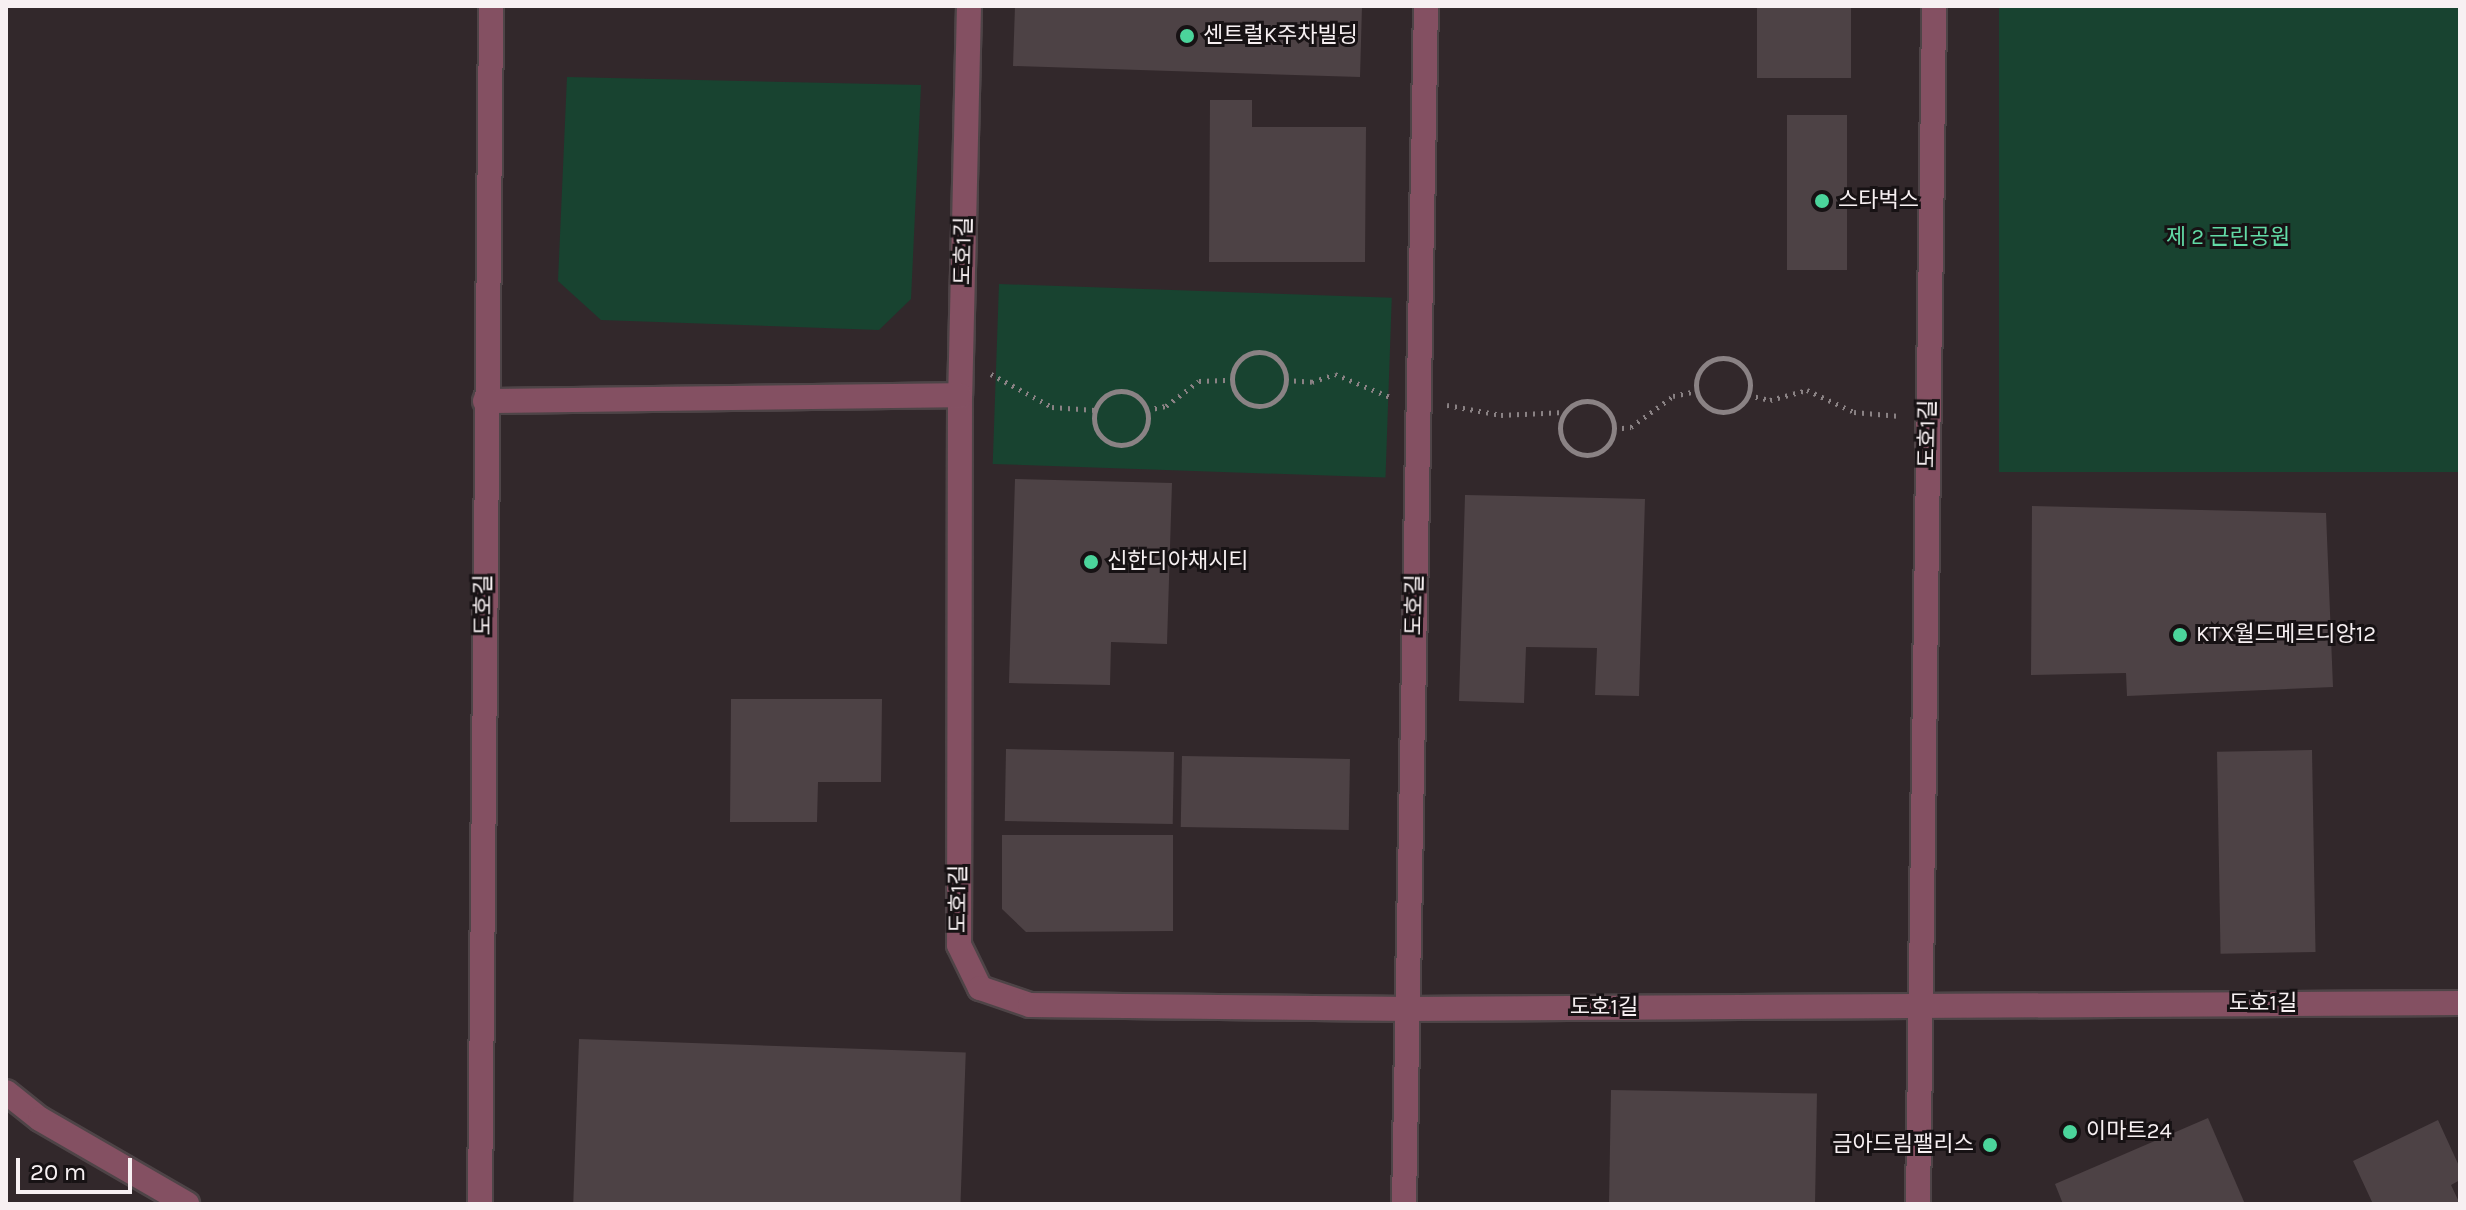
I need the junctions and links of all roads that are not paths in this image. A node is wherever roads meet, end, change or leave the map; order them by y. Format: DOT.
graph roads {
  1 [pos="491,6"];
  2 [pos="969,6"];
  3 [pos="1426,6"];
  4 [pos="1934,6"];
  5 [pos="960,395"];
  6 [pos="485,401"];
  7 [pos="2460,1003"];
  8 [pos="1921,1005"];
  9 [pos="1408,1009"];
  10 [pos="6,1078"];
  11 [pos="6,1092"];
  12 [pos="40,1119"];
  13 [pos="187,1204"];
  14 [pos="480,1204"];
  15 [pos="1404,1204"];
  16 [pos="1918,1204"];
  1 -- 6 [label="street, 도호길"];
  2 -- 5 [label="street, 도호1길"];
  3 -- 9 [label="street, 도호길"];
  4 -- 8 [label="street, 도호1길"];
  5 -- 6 [label="street"];
  5 -- 9 [label="street, 도호1길"];
  6 -- 14 [label="street, 도호길"];
  7 -- 8 [label="street, 도호1길"];
  8 -- 9 [label="street, 도호1길"];
  8 -- 16 [label="street, 도호1길"];
  9 -- 15 [label="street, 도호길"];
  10 -- 12 [label="street"];
  11 -- 12 [label="street"];
  12 -- 13 [label="street"];
}
